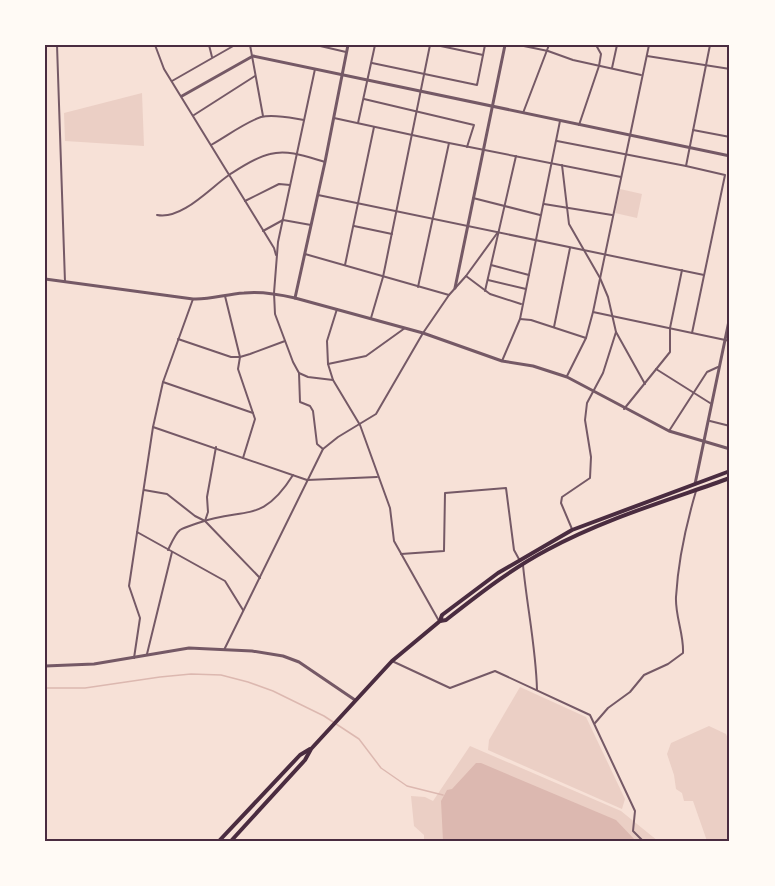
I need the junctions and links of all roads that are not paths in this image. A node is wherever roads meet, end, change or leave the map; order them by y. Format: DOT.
graph roads {
  1 [pos="57,45"];
  2 [pos="155,45"];
  3 [pos="209,45"];
  4 [pos="235,45"];
  5 [pos="250,45"];
  6 [pos="316,45"];
  7 [pos="348,45"];
  8 [pos="375,45"];
  9 [pos="430,45"];
  10 [pos="436,45"];
  11 [pos="485,45"];
  12 [pos="505,45"];
  13 [pos="519,45"];
  14 [pos="549,45"];
  15 [pos="596,45"];
  16 [pos="617,45"];
  17 [pos="649,45"];
  18 [pos="710,45"];
  19 [pos="548,51"];
  20 [pos="346,52"];
  21 [pos="483,55"];
  22 [pos="253,56"];
  23 [pos="647,56"];
  24 [pos="212,57"];
  25 [pos="372,63"];
  26 [pos="706,64"];
  27 [pos="599,66"];
  28 [pos="612,68"];
  29 [pos="315,69"];
  30 [pos="730,69"];
  31 [pos="342,74"];
  32 [pos="424,74"];
  33 [pos="643,75"];
  34 [pos="255,76"];
  35 [pos="368,80"];
  36 [pos="172,81"];
  37 [pos="422,92"];
  38 [pos="182,96"];
  39 [pos="364,99"];
  40 [pos="492,107"];
  41 [pos="418,111"];
  42 [pos="523,113"];
  43 [pos="193,116"];
  44 [pos="263,117"];
  45 [pos="334,118"];
  46 [pos="304,120"];
  47 [pos="561,121"];
  48 [pos="358,123"];
  49 [pos="579,125"];
  50 [pos="374,127"];
  51 [pos="693,130"];
  52 [pos="413,135"];
  53 [pos="629,135"];
  54 [pos="730,137"];
  55 [pos="557,141"];
  56 [pos="448,144"];
  57 [pos="211,145"];
  58 [pos="690,146"];
  59 [pos="467,147"];
  60 [pos="482,150"];
  61 [pos="297,154"];
  62 [pos="626,154"];
  63 [pos="516,156"];
  64 [pos="730,156"];
  65 [pos="325,162"];
  66 [pos="553,163"];
  67 [pos="562,165"];
  68 [pos="686,166"];
  69 [pos="229,175"];
  70 [pos="621,177"];
  71 [pos="290,185"];
  72 [pos="318,195"];
  73 [pos="473,198"];
  74 [pos="245,201"];
  75 [pos="358,203"];
  76 [pos="544,204"];
  77 [pos="504,205"];
  78 [pos="568,208"];
  79 [pos="397,211"];
  80 [pos="157,215"];
  81 [pos="541,215"];
  82 [pos="613,216"];
  83 [pos="283,220"];
  84 [pos="432,220"];
  85 [pos="311,225"];
  86 [pos="354,226"];
  87 [pos="467,226"];
  88 [pos="263,231"];
  89 [pos="498,232"];
  90 [pos="392,234"];
  91 [pos="536,240"];
  92 [pos="570,247"];
  93 [pos="585,250"];
  94 [pos="305,254"];
  95 [pos="605,254"];
  96 [pos="276,258"];
  97 [pos="345,265"];
  98 [pos="491,265"];
  99 [pos="682,270"];
  100 [pos="529,274"];
  101 [pos="704,275"];
  102 [pos="466,276"];
  103 [pos="383,277"];
  104 [pos="600,278"];
  105 [pos="45,279"];
  106 [pos="488,280"];
  107 [pos="65,283"];
  108 [pos="418,287"];
  109 [pos="455,288"];
  110 [pos="526,289"];
  111 [pos="485,291"];
  112 [pos="274,293"];
  113 [pos="225,296"];
  114 [pos="448,296"];
  115 [pos="295,298"];
  116 [pos="193,299"];
  117 [pos="523,304"];
  118 [pos="337,309"];
  119 [pos="593,312"];
  120 [pos="612,316"];
  121 [pos="730,316"];
  122 [pos="371,319"];
  123 [pos="520,319"];
  124 [pos="554,327"];
  125 [pos="405,328"];
  126 [pos="670,328"];
  127 [pos="616,332"];
  128 [pos="423,333"];
  129 [pos="692,333"];
  130 [pos="585,338"];
  131 [pos="178,339"];
  132 [pos="725,340"];
  133 [pos="285,341"];
  134 [pos="730,341"];
  135 [pos="240,357"];
  136 [pos="502,360"];
  137 [pos="328,364"];
  138 [pos="718,367"];
  139 [pos="656,369"];
  140 [pos="299,373"];
  141 [pos="567,377"];
  142 [pos="333,380"];
  143 [pos="163,382"];
  144 [pos="645,384"];
  145 [pos="595,391"];
  146 [pos="693,392"];
  147 [pos="710,402"];
  148 [pos="624,409"];
  149 [pos="253,413"];
  150 [pos="708,420"];
  151 [pos="360,425"];
  152 [pos="730,426"];
  153 [pos="153,427"];
  154 [pos="669,431"];
  155 [pos="702,441"];
  156 [pos="216,447"];
  157 [pos="323,449"];
  158 [pos="730,449"];
  159 [pos="243,458"];
  160 [pos="730,471"];
  161 [pos="293,475"];
  162 [pos="377,477"];
  163 [pos="730,478"];
  164 [pos="308,480"];
  165 [pos="694,483"];
  166 [pos="144,490"];
  167 [pos="696,491"];
  168 [pos="205,521"];
  169 [pos="572,530"];
  170 [pos="137,532"];
  171 [pos="168,549"];
  172 [pos="172,552"];
  173 [pos="401,554"];
  174 [pos="519,559"];
  175 [pos="523,564"];
  176 [pos="260,578"];
  177 [pos="244,610"];
  178 [pos="440,621"];
  179 [pos="224,650"];
  180 [pos="147,656"];
  181 [pos="134,658"];
  182 [pos="392,661"];
  183 [pos="45,666"];
  184 [pos="537,690"];
  185 [pos="355,700"];
  186 [pos="594,724"];
  187 [pos="311,749"];
  188 [pos="221,840"];
  189 [pos="231,841"];
  190 [pos="643,841"];
  1 -- 107 [label="street"];
  2 -- 36 [label="street"];
  3 -- 24 [label="street"];
  4 -- 24 [label="street"];
  5 -- 22 [label="street"];
  6 -- 20 [label="street"];
  7 -- 20 [label="street"];
  8 -- 25 [label="street"];
  9 -- 32 [label="street"];
  10 -- 21 [label="street"];
  11 -- 21 [label="street"];
  12 -- 40 [label="street"];
  13 -- 19 [label="street"];
  14 -- 19 [label="street"];
  15 -- 27 [label="street"];
  16 -- 28 [label="street"];
  17 -- 23 [label="street"];
  18 -- 26 [label="street"];
  19 -- 27 [label="street"];
  19 -- 42 [label="street"];
  20 -- 31 [label="street"];
  21 -- 32 [label="street"];
  22 -- 29 [label="street"];
  22 -- 34 [label="street"];
  22 -- 38 [label="street"];
  23 -- 26 [label="street"];
  23 -- 33 [label="street"];
  24 -- 36 [label="street"];
  25 -- 32 [label="street"];
  25 -- 35 [label="street"];
  26 -- 30 [label="street"];
  26 -- 51 [label="street"];
  27 -- 28 [label="street"];
  27 -- 49 [label="street"];
  28 -- 33 [label="street"];
  29 -- 31 [label="street"];
  29 -- 46 [label="street"];
  31 -- 35 [label="street"];
  31 -- 45 [label="street"];
  32 -- 37 [label="street"];
  33 -- 53 [label="street"];
  34 -- 43 [label="street"];
  34 -- 44 [label="street"];
  35 -- 37 [label="street"];
  35 -- 39 [label="street"];
  36 -- 38 [label="street"];
  37 -- 40 [label="street"];
  37 -- 41 [label="street"];
  38 -- 43 [label="street"];
  39 -- 41 [label="street"];
  39 -- 48 [label="street"];
  40 -- 42 [label="street"];
  40 -- 60 [label="street"];
  41 -- 52 [label="street"];
  41 -- 59 [label="street"];
  42 -- 47 [label="street"];
  43 -- 57 [label="street"];
  44 -- 46 [label="street"];
  44 -- 57 [label="street"];
  45 -- 48 [label="street"];
  45 -- 65 [label="street"];
  46 -- 61 [label="street"];
  47 -- 49 [label="street"];
  47 -- 55 [label="street"];
  48 -- 50 [label="street"];
  49 -- 53 [label="street"];
  50 -- 52 [label="street"];
  50 -- 75 [label="street"];
  51 -- 54 [label="street"];
  51 -- 58 [label="street"];
  52 -- 56 [label="street"];
  52 -- 79 [label="street"];
  53 -- 58 [label="street"];
  53 -- 62 [label="street"];
  55 -- 62 [label="street"];
  55 -- 66 [label="street"];
  56 -- 59 [label="street"];
  56 -- 84 [label="street"];
  57 -- 69 [label="street"];
  58 -- 64 [label="street"];
  58 -- 68 [label="street"];
  59 -- 60 [label="street"];
  60 -- 63 [label="street"];
  60 -- 73 [label="street"];
  61 -- 65 [label="street"];
  61 -- 69 [label="street"];
  61 -- 71 [label="street"];
  62 -- 68 [label="street"];
  62 -- 70 [label="street"];
  63 -- 66 [label="street"];
  63 -- 77 [label="street"];
  65 -- 72 [label="street"];
  66 -- 67 [label="street"];
  66 -- 76 [label="street"];
  67 -- 70 [label="street"];
  67 -- 78 [label="street"];
  68 -- 101 [label="street"];
  69 -- 74 [label="street"];
  69 -- 80 [label="street"];
  70 -- 82 [label="street"];
  71 -- 74 [label="street"];
  71 -- 83 [label="street"];
  72 -- 75 [label="street"];
  72 -- 85 [label="street"];
  73 -- 77 [label="street"];
  73 -- 87 [label="street"];
  74 -- 88 [label="street"];
  75 -- 79 [label="street"];
  75 -- 86 [label="street"];
  76 -- 78 [label="street"];
  76 -- 81 [label="street"];
  77 -- 81 [label="street"];
  77 -- 89 [label="street"];
  78 -- 82 [label="street"];
  78 -- 93 [label="street"];
  79 -- 84 [label="street"];
  79 -- 90 [label="street"];
  81 -- 91 [label="street"];
  82 -- 95 [label="street"];
  83 -- 85 [label="street"];
  83 -- 88 [label="street"];
  83 -- 96 [label="street"];
  84 -- 87 [label="street"];
  84 -- 108 [label="street"];
  85 -- 94 [label="street"];
  86 -- 90 [label="street"];
  86 -- 97 [label="street"];
  87 -- 89 [label="street"];
  87 -- 109 [label="street"];
  88 -- 96 [label="street"];
  89 -- 91 [label="street"];
  89 -- 98 [label="street"];
  89 -- 102 [label="street"];
  90 -- 103 [label="street"];
  91 -- 92 [label="street"];
  91 -- 100 [label="street"];
  92 -- 93 [label="street"];
  92 -- 124 [label="street"];
  93 -- 95 [label="street"];
  93 -- 104 [label="street"];
  94 -- 97 [label="street"];
  94 -- 115 [label="street"];
  95 -- 99 [label="street"];
  95 -- 104 [label="street"];
  96 -- 112 [label="street"];
  97 -- 103 [label="street"];
  98 -- 100 [label="street"];
  98 -- 106 [label="street"];
  99 -- 101 [label="street"];
  99 -- 126 [label="street"];
  100 -- 110 [label="street"];
  101 -- 129 [label="street"];
  102 -- 109 [label="street"];
  102 -- 111 [label="street"];
  103 -- 108 [label="street"];
  103 -- 122 [label="street"];
  104 -- 119 [label="street"];
  104 -- 120 [label="street"];
  105 -- 107 [label="street"];
  106 -- 110 [label="street"];
  106 -- 111 [label="street"];
  107 -- 116 [label="street"];
  108 -- 114 [label="street"];
  109 -- 114 [label="street"];
  110 -- 117 [label="street"];
  111 -- 117 [label="street"];
  112 -- 113 [label="street"];
  112 -- 115 [label="street"];
  112 -- 133 [label="street"];
  113 -- 116 [label="street"];
  113 -- 135 [label="street"];
  114 -- 128 [label="street"];
  115 -- 118 [label="street"];
  116 -- 131 [label="street"];
  117 -- 123 [label="street"];
  118 -- 122 [label="street"];
  118 -- 137 [label="street"];
  119 -- 120 [label="street"];
  119 -- 130 [label="street"];
  120 -- 126 [label="street"];
  120 -- 127 [label="street"];
  121 -- 132 [label="street"];
  122 -- 125 [label="street"];
  123 -- 124 [label="street"];
  123 -- 136 [label="street"];
  124 -- 130 [label="street"];
  125 -- 128 [label="street"];
  125 -- 137 [label="street"];
  126 -- 129 [label="street"];
  126 -- 139 [label="street"];
  127 -- 144 [label="street"];
  127 -- 145 [label="street"];
  128 -- 136 [label="street"];
  128 -- 151 [label="street"];
  129 -- 132 [label="street"];
  130 -- 141 [label="street"];
  131 -- 135 [label="street"];
  131 -- 143 [label="street"];
  132 -- 134 [label="street"];
  132 -- 138 [label="street"];
  133 -- 135 [label="street"];
  133 -- 140 [label="street"];
  135 -- 149 [label="street"];
  136 -- 141 [label="street"];
  137 -- 142 [label="street"];
  138 -- 146 [label="street"];
  138 -- 147 [label="street"];
  139 -- 144 [label="street"];
  139 -- 146 [label="street"];
  140 -- 142 [label="street"];
  140 -- 157 [label="street"];
  141 -- 145 [label="street"];
  142 -- 151 [label="street"];
  143 -- 149 [label="street"];
  143 -- 153 [label="street"];
  144 -- 148 [label="street"];
  145 -- 148 [label="street"];
  145 -- 169 [label="street"];
  146 -- 147 [label="street"];
  146 -- 154 [label="street"];
  147 -- 150 [label="street"];
  148 -- 154 [label="street"];
  149 -- 159 [label="street"];
  150 -- 152 [label="street"];
  150 -- 155 [label="street"];
  151 -- 157 [label="street"];
  151 -- 162 [label="street"];
  153 -- 156 [label="street"];
  153 -- 166 [label="street"];
  154 -- 155 [label="street"];
  155 -- 158 [label="street"];
  155 -- 165 [label="street"];
  156 -- 159 [label="street"];
  156 -- 168 [label="street"];
  157 -- 164 [label="street"];
  159 -- 161 [label="street"];
  160 -- 165 [label="main road"];
  161 -- 164 [label="street"];
  161 -- 168 [label="street"];
  162 -- 164 [label="street"];
  162 -- 173 [label="street"];
  163 -- 167 [label="main road"];
  164 -- 176 [label="street"];
  165 -- 167 [label="street"];
  165 -- 169 [label="main road"];
  166 -- 168 [label="street"];
  166 -- 170 [label="street"];
  167 -- 175 [label="main road"];
  167 -- 186 [label="street"];
  168 -- 171 [label="street"];
  168 -- 176 [label="street"];
  169 -- 174 [label="main road"];
  170 -- 171 [label="street"];
  170 -- 181 [label="street"];
  171 -- 172 [label="street"];
  172 -- 177 [label="street"];
  172 -- 180 [label="street"];
  173 -- 174 [label="street"];
  173 -- 178 [label="street"];
  174 -- 175 [label="street"];
  174 -- 178 [label="main road"];
  175 -- 178 [label="main road"];
  175 -- 184 [label="street"];
  176 -- 177 [label="street"];
  177 -- 179 [label="street"];
  178 -- 182 [label="main road"];
  179 -- 180 [label="street"];
  179 -- 185 [label="street"];
  180 -- 181 [label="street"];
  181 -- 183 [label="street"];
  182 -- 184 [label="street"];
  182 -- 185 [label="main road"];
  184 -- 186 [label="street"];
  185 -- 187 [label="main road"];
  186 -- 190 [label="street"];
  187 -- 188 [label="main road"];
  187 -- 189 [label="main road"];
}
